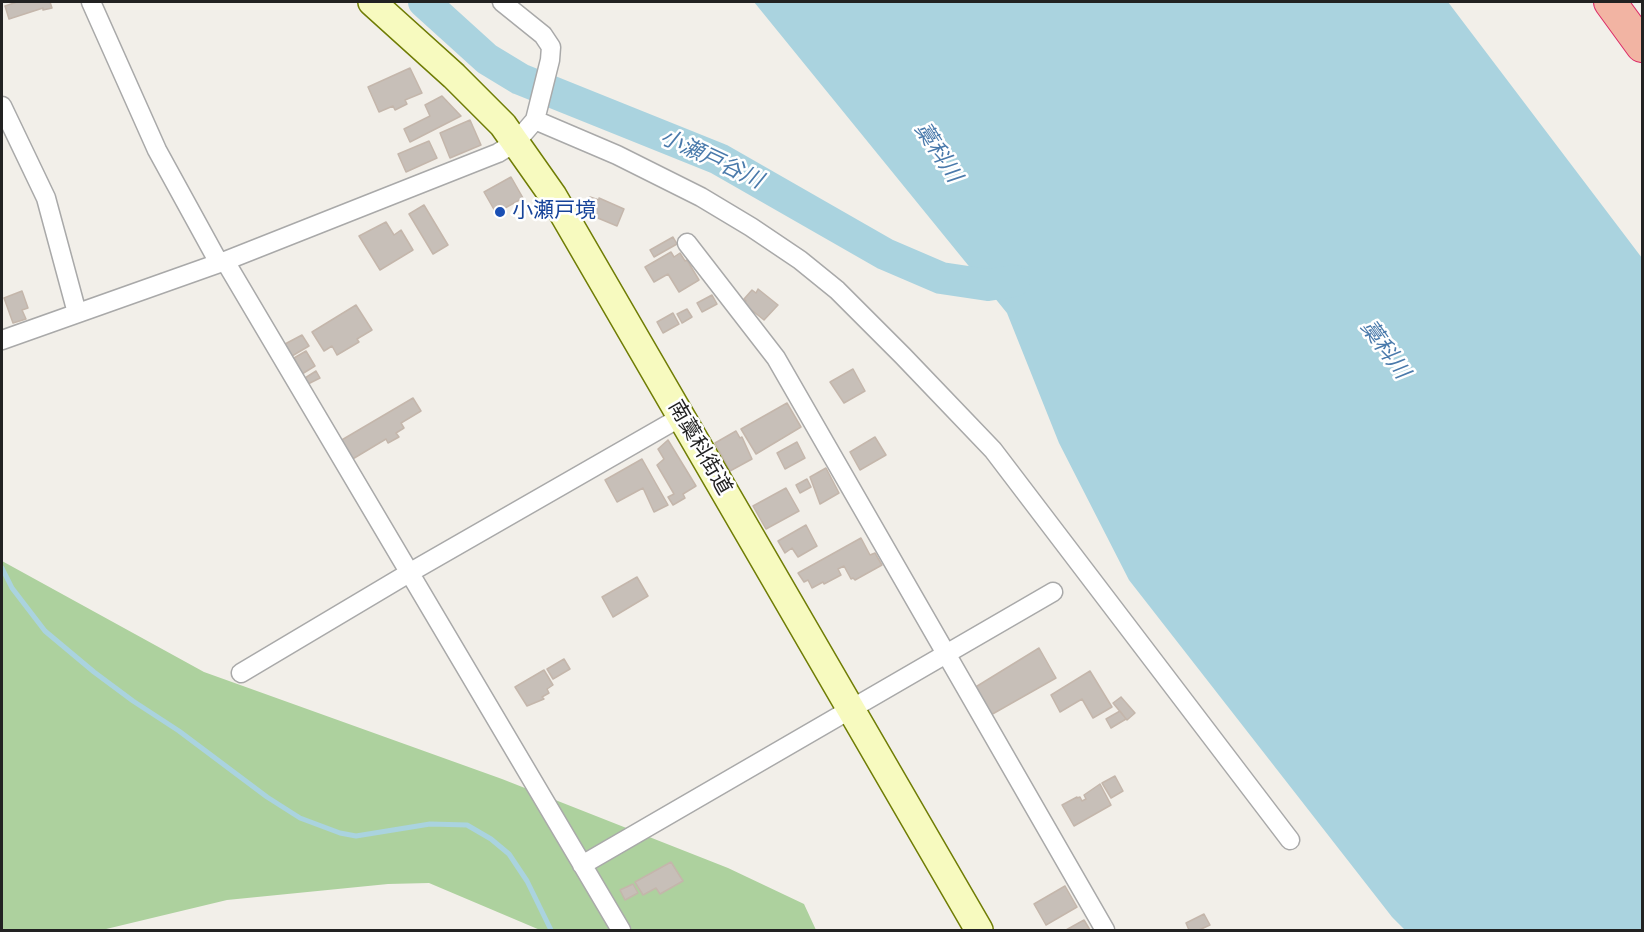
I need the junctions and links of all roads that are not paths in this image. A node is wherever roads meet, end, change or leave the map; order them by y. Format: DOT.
graph roads {
  1 [pos="91,2"];
  2 [pos="372,2"];
  3 [pos="502,2"];
  4 [pos="1610,2"];
  5 [pos="1642,46"];
  6 [pos="2,106"];
  7 [pos="535,120"];
  8 [pos="516,142"];
  9 [pos="687,243"];
  10 [pos="222,262"];
  11 [pos="76,313"];
  12 [pos="2,340"];
  13 [pos="681,417"];
  14 [pos="410,573"];
  15 [pos="1053,592"];
  16 [pos="947,654"];
  17 [pos="241,673"];
  18 [pos="851,710"];
  19 [pos="1290,840"];
  20 [pos="582,865"];
  21 [pos="621,930"];
  22 [pos="979,930"];
  23 [pos="1105,930"];
  1 -- 10 [label="street"];
  2 -- 8 [label="main road, 南藁科街道"];
  3 -- 7 [label="street"];
  4 -- 5 [label="highway"];
  6 -- 11 [label="street"];
  7 -- 8 [label="street"];
  7 -- 19 [label="street"];
  8 -- 10 [label="street"];
  8 -- 13 [label="main road, 南藁科街道"];
  9 -- 16 [label="street"];
  10 -- 11 [label="street"];
  10 -- 14 [label="street"];
  11 -- 12 [label="street"];
  13 -- 14 [label="street"];
  13 -- 18 [label="main road, 南藁科街道"];
  14 -- 17 [label="street"];
  14 -- 20 [label="street"];
  15 -- 16 [label="street"];
  16 -- 18 [label="street"];
  16 -- 23 [label="street"];
  18 -- 20 [label="street"];
  18 -- 22 [label="main road, 南藁科街道"];
  20 -- 21 [label="street"];
}
